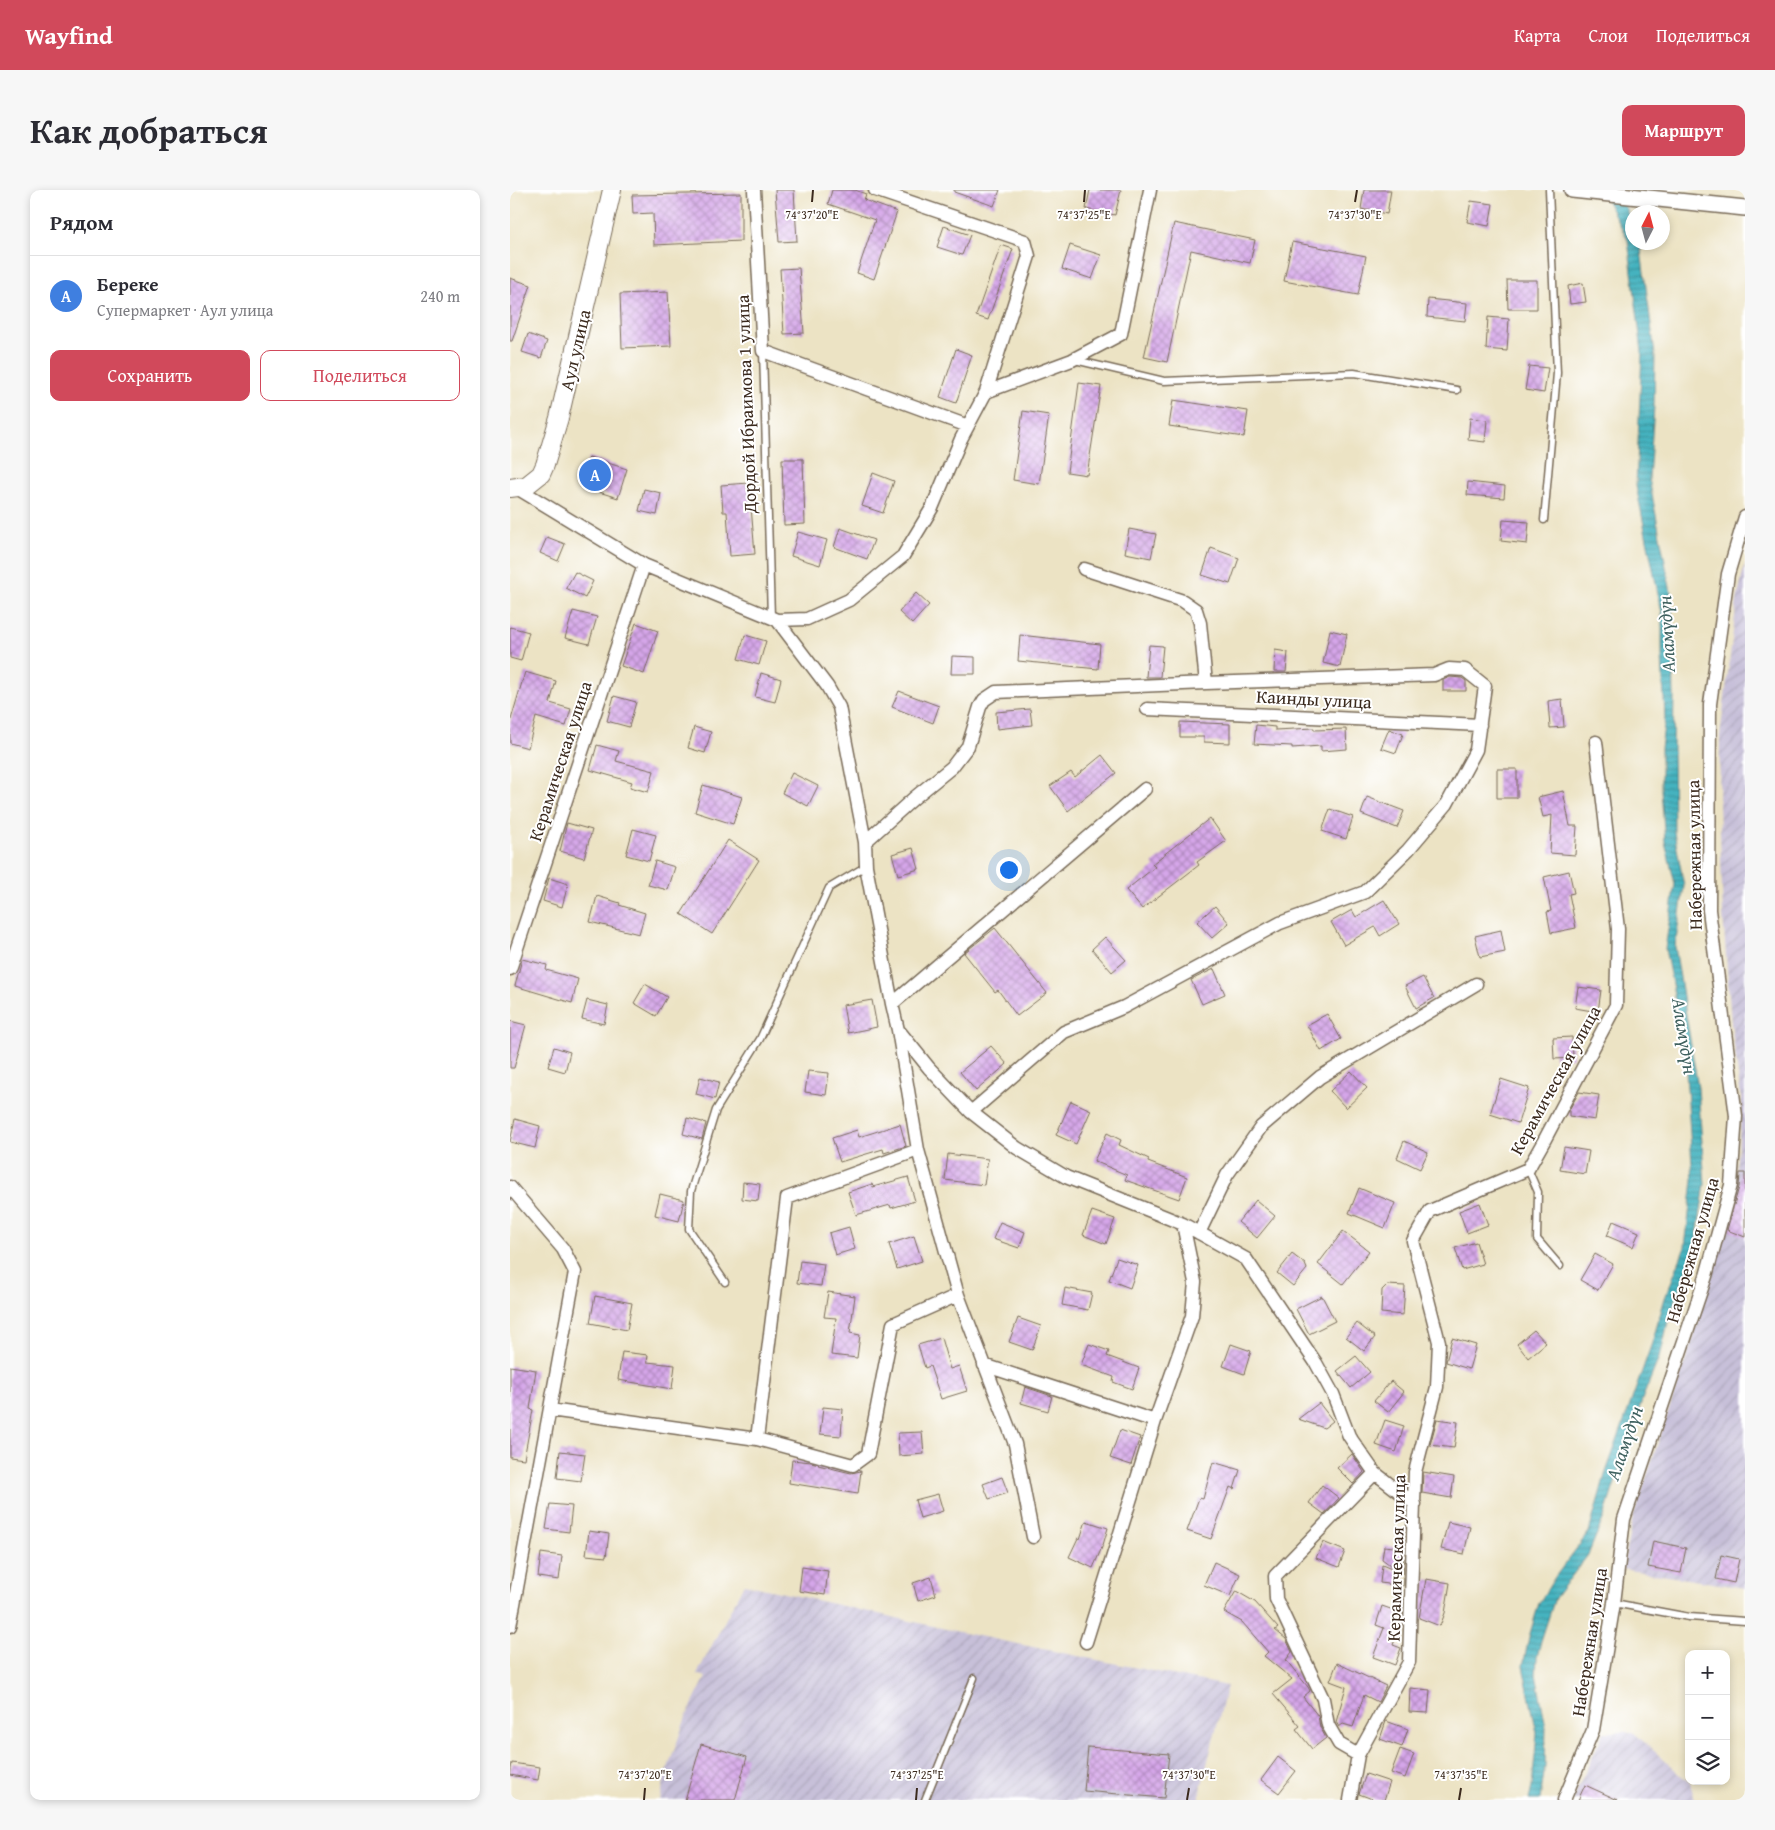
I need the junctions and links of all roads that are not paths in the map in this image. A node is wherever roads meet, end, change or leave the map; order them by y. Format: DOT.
graph roads {
  1 [pos="612,190"];
  2 [pos="754,190"];
  3 [pos="875,190"];
  4 [pos="1150,190"];
  5 [pos="1549,190"];
  6 [pos="1572,190"];
  7 [pos="1689,196"];
  8 [pos="1745,208"];
  9 [pos="764,351"];
  10 [pos="1072,360"];
  11 [pos="1457,390"];
  12 [pos="986,392"];
  13 [pos="968,426"];
  14 [pos="513,488"];
  15 [pos="1745,517"];
  16 [pos="1544,520"];
  17 [pos="644,565"];
  18 [pos="1084,569"];
  19 [pos="774,619"];
  20 [pos="1206,683"];
  21 [pos="1147,709"];
  22 [pos="1480,725"];
  23 [pos="1596,742"];
  24 [pos="1144,789"];
  25 [pos="865,842"];
  26 [pos="866,866"];
  27 [pos="510,969"];
  28 [pos="1476,984"];
  29 [pos="892,1004"];
  30 [pos="898,1030"];
  31 [pos="972,1112"];
  32 [pos="918,1150"];
  33 [pos="1528,1169"];
  34 [pos="510,1187"];
  35 [pos="1184,1224"];
  36 [pos="1199,1233"];
  37 [pos="1560,1266"];
  38 [pos="724,1282"];
  39 [pos="958,1295"];
  40 [pos="984,1365"];
  41 [pos="550,1410"];
  42 [pos="1155,1421"];
  43 [pos="757,1439"];
  44 [pos="1375,1473"];
  45 [pos="1415,1504"];
  46 [pos="1033,1537"];
  47 [pos="1614,1603"];
  48 [pos="1745,1621"];
  49 [pos="510,1626"];
  50 [pos="1086,1642"];
  51 [pos="974,1678"];
  52 [pos="1358,1755"];
  53 [pos="925,1800"];
  54 [pos="1350,1800"];
  55 [pos="1564,1800"];
  1 -- 14 [label="main road, Аул улица"];
  2 -- 9 [label="street, Дордой Ибраимова 1 улица"];
  3 -- 12 [label="street"];
  4 -- 10 [label="street"];
  5 -- 16 [label="lane"];
  6 -- 7 [label="street"];
  7 -- 8 [label="street"];
  9 -- 13 [label="street"];
  9 -- 19 [label="lane, Дордой Ибраимова 1 улица"];
  10 -- 11 [label="lane"];
  10 -- 12 [label="street"];
  12 -- 13 [label="street"];
  13 -- 19 [label="street"];
  14 -- 17 [label="street"];
  15 -- 47 [label="street, Набережная улица"];
  17 -- 19 [label="street"];
  17 -- 27 [label="street, Керамическая улица"];
  18 -- 20 [label="street"];
  19 -- 25 [label="street"];
  20 -- 22 [label="street"];
  20 -- 25 [label="street"];
  21 -- 22 [label="street, Каинды улица"];
  22 -- 31 [label="street"];
  23 -- 33 [label="street, Керамическая улица"];
  24 -- 29 [label="street"];
  25 -- 26 [label="street"];
  26 -- 29 [label="street"];
  26 -- 38 [label="lane"];
  28 -- 36 [label="street"];
  29 -- 30 [label="street"];
  30 -- 31 [label="street"];
  30 -- 32 [label="street"];
  31 -- 35 [label="street"];
  32 -- 39 [label="street"];
  32 -- 43 [label="street"];
  33 -- 37 [label="lane"];
  33 -- 45 [label="street, Керамическая улица"];
  34 -- 41 [label="street"];
  35 -- 36 [label="street"];
  35 -- 42 [label="street"];
  36 -- 44 [label="street"];
  39 -- 40 [label="street"];
  39 -- 43 [label="street"];
  40 -- 42 [label="street"];
  40 -- 46 [label="street"];
  41 -- 43 [label="street"];
  41 -- 49 [label="street"];
  42 -- 50 [label="street"];
  44 -- 45 [label="street"];
  44 -- 52 [label="street"];
  45 -- 52 [label="street, Керамическая улица"];
  47 -- 48 [label="lane"];
  47 -- 55 [label="street, Набережная улица"];
  51 -- 53 [label="lane"];
  52 -- 54 [label="street, Керамическая улица"];
}
